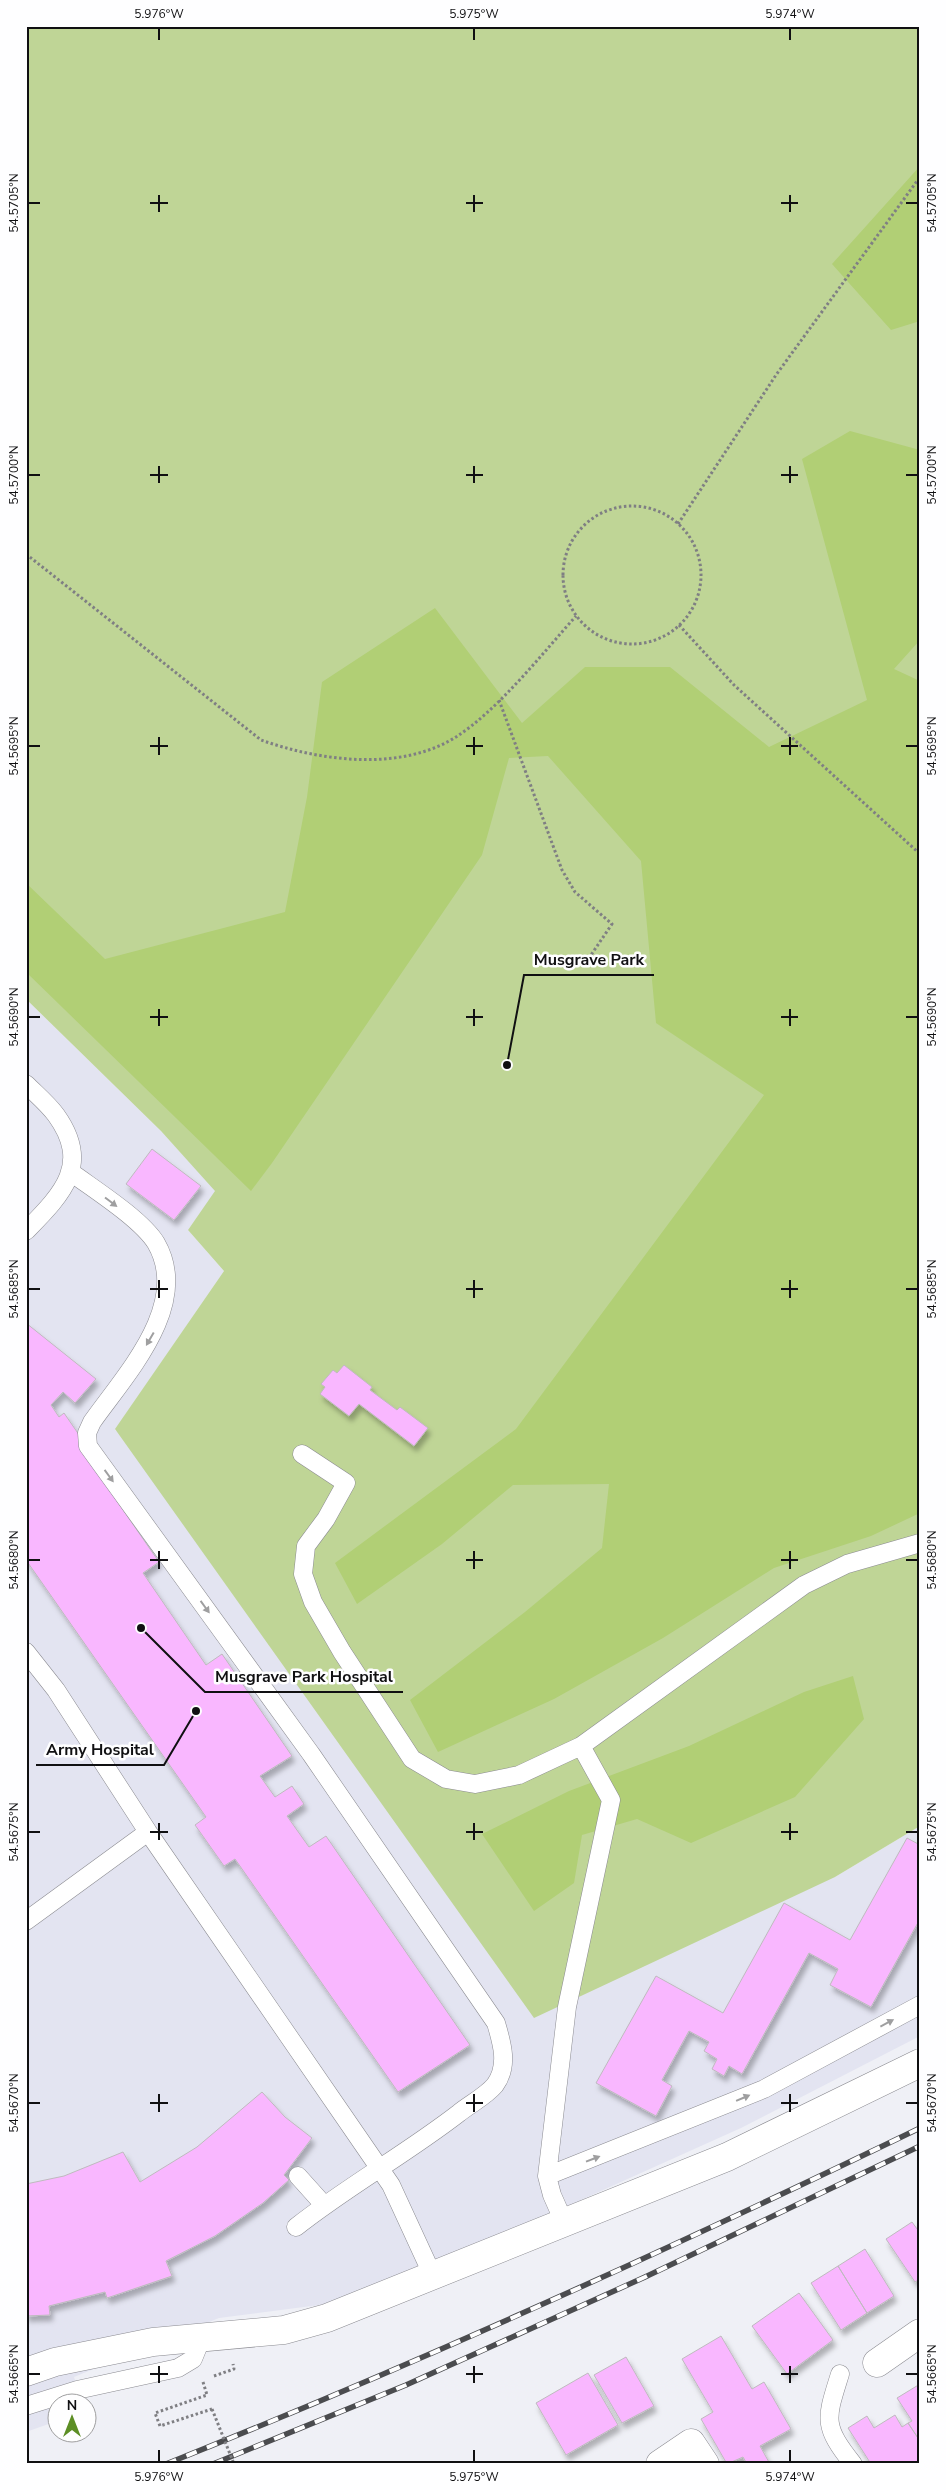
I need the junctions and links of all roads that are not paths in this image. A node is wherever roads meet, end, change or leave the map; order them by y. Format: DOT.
graph roads {
  1 [pos="26,1084"];
  2 [pos="72,1173"];
  3 [pos="26,1231"];
  4 [pos="302,1454"];
  5 [pos="920,1543"];
  6 [pos="26,1652"];
  7 [pos="582,1746"];
  8 [pos="148,1832"];
  9 [pos="26,1921"];
  10 [pos="920,2005"];
  11 [pos="920,2063"];
  12 [pos="380,2169"];
  13 [pos="298,2176"];
  14 [pos="547,2176"];
  15 [pos="324,2205"];
  16 [pos="564,2222"];
  17 [pos="296,2227"];
  18 [pos="432,2274"];
  19 [pos="920,2333"];
  20 [pos="202,2337"];
  21 [pos="877,2363"];
  22 [pos="26,2372"];
  23 [pos="840,2374"];
  24 [pos="26,2406"];
  25 [pos="660,2464"];
  26 [pos="705,2464"];
  27 [pos="853,2464"];
  1 -- 2 [label="lane"];
  2 -- 3 [label="lane"];
  2 -- 12 [label="lane, one-way"];
  4 -- 7 [label="lane"];
  5 -- 7 [label="lane"];
  6 -- 8 [label="lane"];
  7 -- 14 [label="lane"];
  8 -- 9 [label="lane"];
  8 -- 12 [label="lane"];
  14 -- 10 [label="lane, one-way"];
  11 -- 16 [label="street"];
  12 -- 15 [label="lane"];
  12 -- 18 [label="lane"];
  13 -- 15 [label="lane"];
  14 -- 16 [label="lane"];
  15 -- 17 [label="lane"];
  16 -- 18 [label="street"];
  18 -- 20 [label="street"];
  19 -- 21 [label="street"];
  20 -- 22 [label="street"];
  20 -- 24 [label="lane"];
  23 -- 27 [label="lane"];
  25 -- 26 [label="street"];
}
